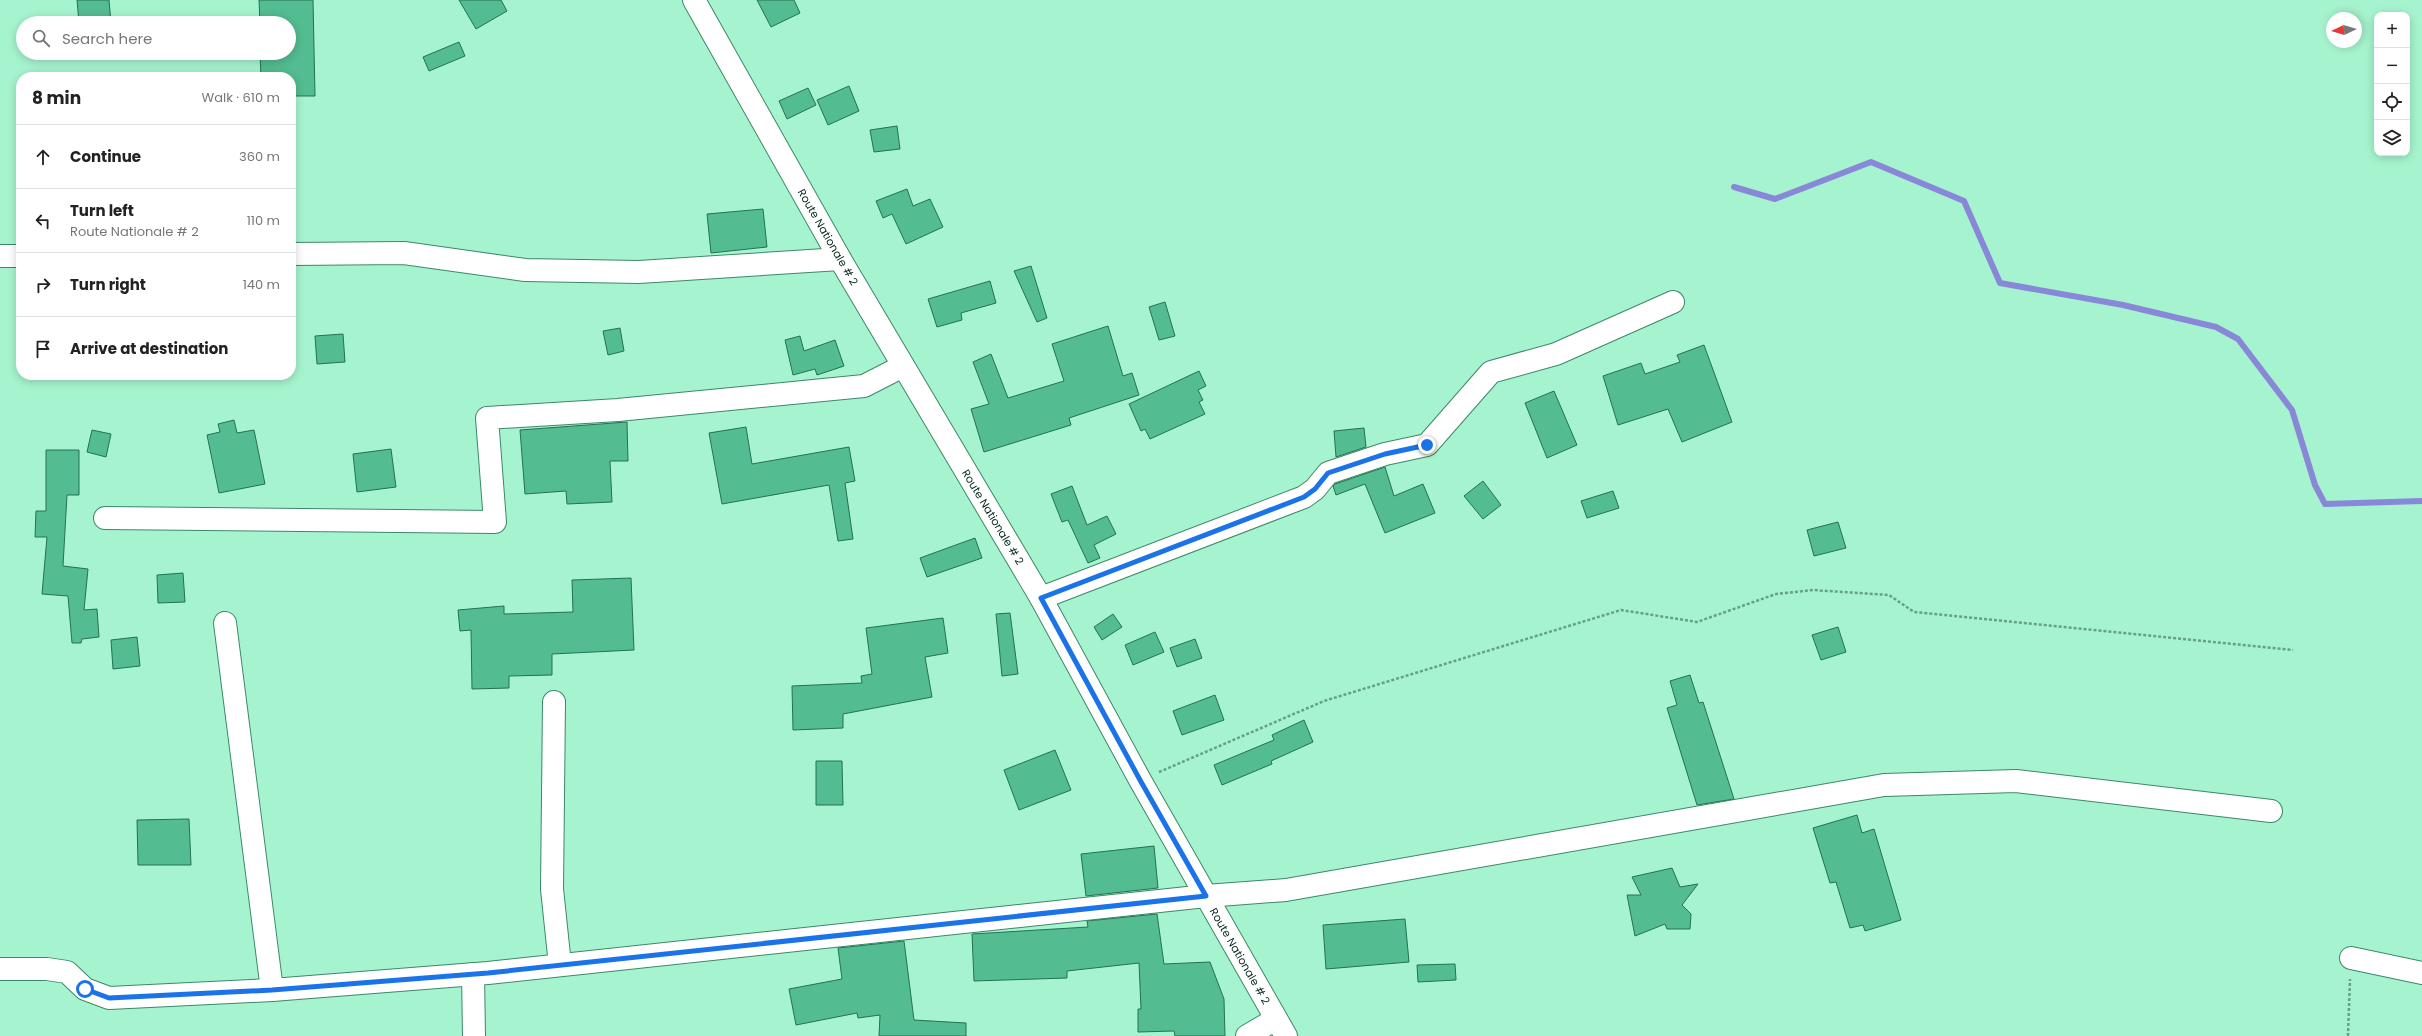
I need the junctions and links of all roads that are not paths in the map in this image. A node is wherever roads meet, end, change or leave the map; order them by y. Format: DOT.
graph roads {
  1 [pos="694,0"];
  2 [pos="296,254"];
  3 [pos="0,256"];
  4 [pos="16,256"];
  5 [pos="840,259"];
  6 [pos="1673,302"];
  7 [pos="904,366"];
  8 [pos="106,518"];
  9 [pos="1041,598"];
  10 [pos="225,623"];
  11 [pos="554,702"];
  12 [pos="2271,811"];
  13 [pos="1206,896"];
  14 [pos="2351,958"];
  15 [pos="560,965"];
  16 [pos="0,969"];
  17 [pos="2422,973"];
  18 [pos="473,974"];
  19 [pos="272,990"];
  20 [pos="1281,1027"];
  21 [pos="474,1036"];
  22 [pos="1247,1036"];
  1 -- 5 [label="street, Route Nationale # 2"];
  2 -- 5 [label="street"];
  3 -- 4 [label="street"];
  5 -- 7 [label="street, Route Nationale # 2"];
  6 -- 9 [label="street"];
  7 -- 8 [label="street"];
  7 -- 9 [label="street, Route Nationale # 2"];
  9 -- 13 [label="street, Route Nationale # 2"];
  10 -- 19 [label="street"];
  11 -- 15 [label="street"];
  12 -- 13 [label="street"];
  13 -- 15 [label="street"];
  13 -- 20 [label="street, Route Nationale # 2"];
  14 -- 17 [label="street"];
  15 -- 18 [label="street"];
  16 -- 19 [label="street"];
  18 -- 19 [label="street"];
  18 -- 21 [label="street"];
  20 -- 22 [label="street"];
}
